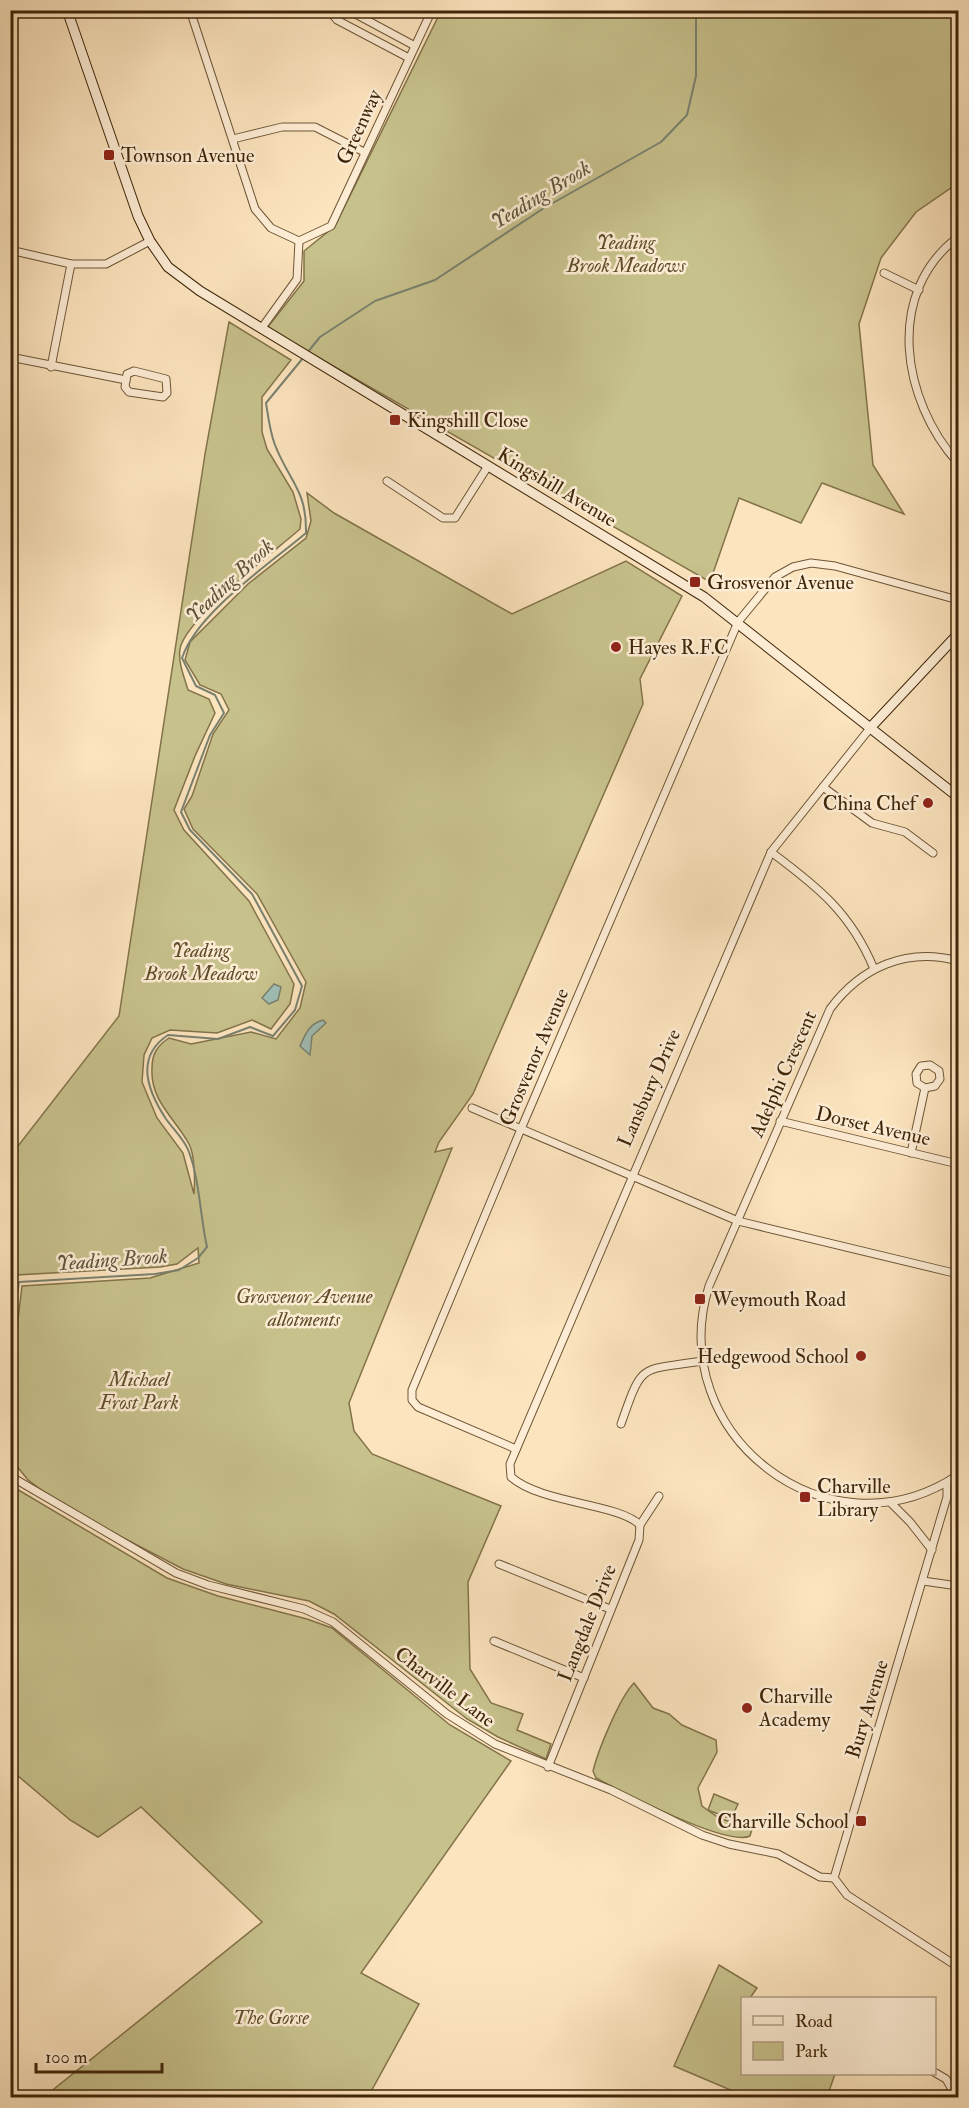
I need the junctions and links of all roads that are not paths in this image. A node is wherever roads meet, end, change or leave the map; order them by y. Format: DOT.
graph roads {
  1 [pos="67,10"];
  2 [pos="190,10"];
  3 [pos="329,10"];
  4 [pos="348,10"];
  5 [pos="432,10"];
  6 [pos="415,46"];
  7 [pos="409,58"];
  8 [pos="233,139"];
  9 [pos="364,152"];
  10 [pos="958,238"];
  11 [pos="150,241"];
  12 [pos="299,241"];
  13 [pos="10,250"];
  14 [pos="71,264"];
  15 [pos="884,273"];
  16 [pos="919,290"];
  17 [pos="261,329"];
  18 [pos="10,357"];
  19 [pos="51,367"];
  20 [pos="126,380"];
  21 [pos="958,463"];
  22 [pos="488,466"];
  23 [pos="387,481"];
  24 [pos="958,600"];
  25 [pos="738,622"];
  26 [pos="958,634"];
  27 [pos="871,727"];
  28 [pos="823,787"];
  29 [pos="958,797"];
  30 [pos="771,852"];
  31 [pos="933,853"];
  32 [pos="958,961"];
  33 [pos="874,969"];
  34 [pos="925,1088"];
  35 [pos="472,1108"];
  36 [pos="780,1121"];
  37 [pos="520,1129"];
  38 [pos="911,1152"];
  39 [pos="958,1164"];
  40 [pos="631,1175"];
  41 [pos="738,1221"];
  42 [pos="958,1274"];
  43 [pos="702,1361"];
  44 [pos="621,1424"];
  45 [pos="516,1449"];
  46 [pos="958,1475"];
  47 [pos="10,1476"];
  48 [pos="947,1483"];
  49 [pos="659,1496"];
  50 [pos="890,1502"];
  51 [pos="640,1526"];
  52 [pos="932,1550"];
  53 [pos="499,1564"];
  54 [pos="923,1581"];
  55 [pos="958,1586"];
  56 [pos="610,1609"];
  57 [pos="494,1641"];
  58 [pos="584,1678"];
  59 [pos="548,1767"];
  60 [pos="834,1878"];
  61 [pos="958,1967"];
  62 [pos="936,2073"];
  63 [pos="956,2090"];
  64 [pos="940,2097"];
  1 -- 11 [label="street, Kingshill Avenue"];
  2 -- 8 [label="street"];
  3 -- 7 [label="street"];
  4 -- 6 [label="street"];
  5 -- 6 [label="street, Greenway"];
  6 -- 7 [label="street, Greenway"];
  7 -- 9 [label="street, Greenway"];
  8 -- 9 [label="street"];
  8 -- 12 [label="street"];
  9 -- 12 [label="street, Greenway"];
  10 -- 16 [label="street"];
  11 -- 14 [label="street"];
  11 -- 17 [label="street, Kingshill Avenue"];
  12 -- 17 [label="street"];
  13 -- 14 [label="street"];
  14 -- 19 [label="street"];
  15 -- 16 [label="street"];
  16 -- 21 [label="street"];
  17 -- 22 [label="street, Kingshill Avenue"];
  18 -- 19 [label="street"];
  19 -- 20 [label="street"];
  20 -- 20 [label="street"];
  22 -- 23 [label="street"];
  22 -- 25 [label="street, Kingshill Avenue"];
  24 -- 25 [label="street, Grosvenor Avenue"];
  25 -- 27 [label="street, Kingshill Avenue"];
  25 -- 37 [label="street, Grosvenor Avenue"];
  26 -- 27 [label="street, Lansbury Drive"];
  27 -- 28 [label="street, Lansbury Drive"];
  27 -- 29 [label="street, Kingshill Avenue"];
  28 -- 30 [label="street, Lansbury Drive"];
  28 -- 31 [label="street"];
  30 -- 33 [label="street"];
  30 -- 40 [label="street, Lansbury Drive"];
  32 -- 33 [label="street, Adelphi Crescent"];
  33 -- 36 [label="street, Adelphi Crescent"];
  34 -- 38 [label="street"];
  35 -- 37 [label="street"];
  36 -- 38 [label="street, Dorset Avenue"];
  36 -- 41 [label="street, Adelphi Crescent"];
  37 -- 40 [label="street"];
  37 -- 45 [label="street, Grosvenor Avenue"];
  38 -- 39 [label="street, Dorset Avenue"];
  40 -- 41 [label="street"];
  40 -- 45 [label="street, Lansbury Drive"];
  41 -- 42 [label="street"];
  41 -- 43 [label="street, Adelphi Crescent"];
  43 -- 44 [label="street"];
  43 -- 50 [label="street, Adelphi Crescent"];
  45 -- 51 [label="street, Lansbury Drive"];
  46 -- 48 [label="street, Adelphi Crescent"];
  47 -- 59 [label="street, Charville Lane"];
  48 -- 50 [label="street, Adelphi Crescent"];
  48 -- 52 [label="street, Bury Avenue"];
  49 -- 51 [label="street, Langdale Drive"];
  50 -- 52 [label="street"];
  51 -- 56 [label="street, Langdale Drive"];
  52 -- 54 [label="street, Bury Avenue"];
  53 -- 56 [label="street"];
  54 -- 55 [label="street"];
  54 -- 60 [label="street, Bury Avenue"];
  56 -- 58 [label="street, Langdale Drive"];
  57 -- 58 [label="street"];
  58 -- 59 [label="street, Langdale Drive"];
  59 -- 60 [label="street, Charville Lane"];
  60 -- 61 [label="street, Charville Lane"];
  62 -- 63 [label="street"];
  63 -- 64 [label="street"];
}
